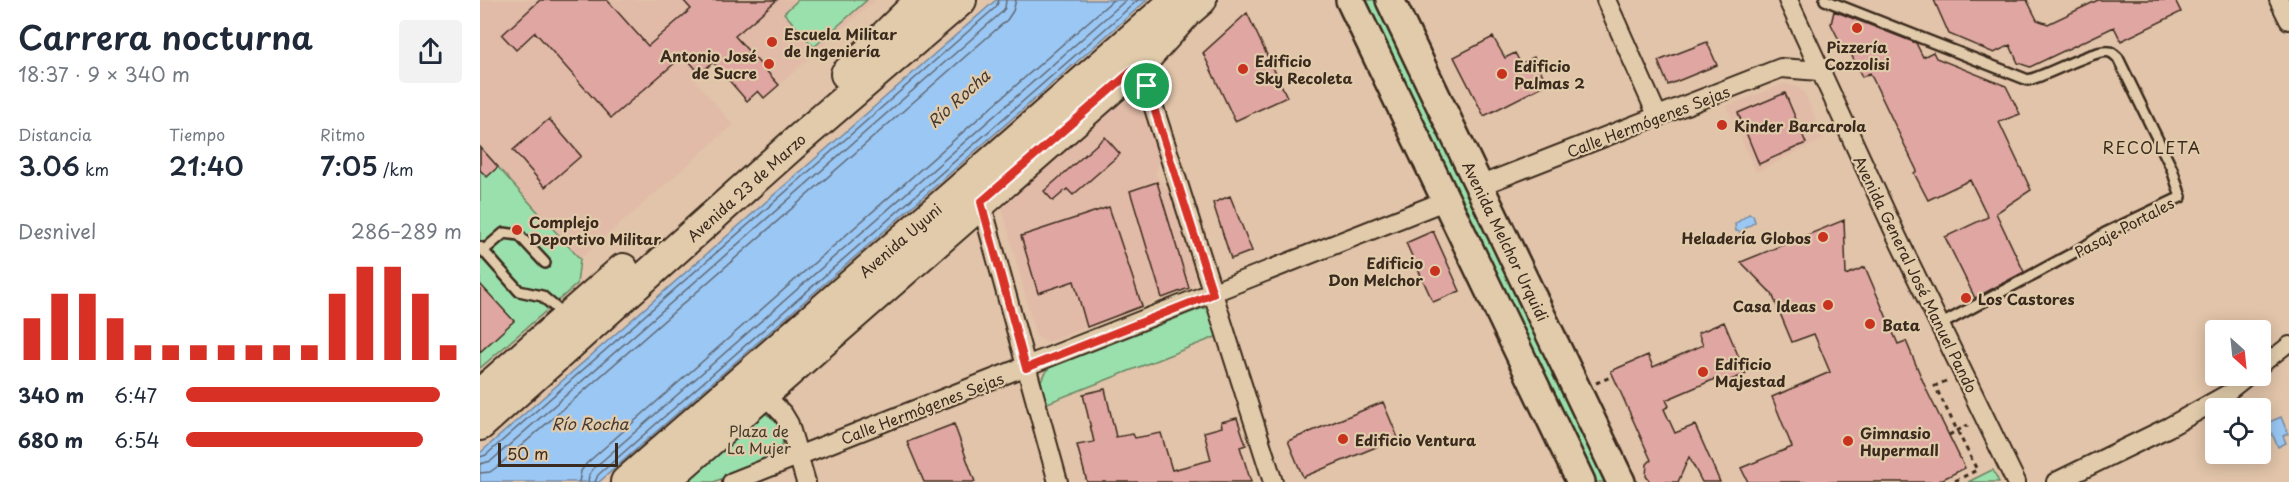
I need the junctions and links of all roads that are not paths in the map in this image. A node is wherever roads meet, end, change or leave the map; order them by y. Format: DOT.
graph roads {
  1 [pos="921,0"];
  2 [pos="941,0"];
  3 [pos="961,0"];
  4 [pos="1176,0"];
  5 [pos="1202,0"];
  6 [pos="1217,0"];
  7 [pos="1350,0"];
  8 [pos="1390,0"];
  9 [pos="1606,0"];
  10 [pos="1788,0"];
  11 [pos="1825,0"];
  12 [pos="2279,0"];
  13 [pos="2289,20"];
  14 [pos="1138,66"];
  15 [pos="882,68"];
  16 [pos="1819,71"];
  17 [pos="1658,117"];
  18 [pos="1479,186"];
  19 [pos="1447,200"];
  20 [pos="981,202"];
  21 [pos="482,249"];
  22 [pos="545,263"];
  23 [pos="1213,294"];
  24 [pos="567,318"];
  25 [pos="1940,325"];
  26 [pos="2289,344"];
  27 [pos="2271,358"];
  28 [pos="1026,368"];
  29 [pos="754,384"];
  30 [pos="2237,386"];
  31 [pos="480,394"];
  32 [pos="2226,395"];
  33 [pos="480,424"];
  34 [pos="799,455"];
  35 [pos="626,482"];
  36 [pos="663,482"];
  37 [pos="732,482"];
  38 [pos="806,482"];
  39 [pos="1058,482"];
  40 [pos="1273,482"];
  41 [pos="1581,482"];
  42 [pos="1621,482"];
  43 [pos="2016,482"];
  44 [pos="2056,482"];
  1 -- 24 [label="main road, Avenida 23 de Marzo"];
  2 -- 15 [label="main road"];
  3 -- 15 [label="main road, Avenida 23 de Marzo"];
  4 -- 29 [label="main road, Avenida Uyuni"];
  5 -- 14 [label="main road, Avenida Uyuni"];
  6 -- 14 [label="main road"];
  7 -- 19 [label="main road"];
  8 -- 18 [label="main road, Avenida Melchor Urquidi"];
  9 -- 17 [label="street"];
  10 -- 16 [label="street, Avenida General José Manuel Pando"];
  11 -- 25 [label="lane, Pasaje Portales"];
  12 -- 13 [label="street"];
  14 -- 20 [label="main road, Avenida Uyuni"];
  14 -- 23 [label="street"];
  15 -- 33 [label="main road, Avenida 23 de Marzo"];
  16 -- 17 [label="street, Calle Hermógenes Sejas"];
  16 -- 25 [label="street, Avenida General José Manuel Pando"];
  17 -- 18 [label="street, Calle Hermógenes Sejas"];
  18 -- 42 [label="main road, Avenida Melchor Urquidi"];
  19 -- 23 [label="street, Calle Hermógenes Sejas"];
  19 -- 41 [label="main road"];
  20 -- 28 [label="street"];
  20 -- 29 [label="main road, Avenida Uyuni"];
  21 -- 22 [label="lane"];
  21 -- 24 [label="lane"];
  23 -- 28 [label="street, Calle Hermógenes Sejas"];
  23 -- 40 [label="street"];
  24 -- 31 [label="main road, Avenida 23 de Marzo"];
  25 -- 43 [label="street, Avenida General José Manuel Pando"];
  26 -- 27 [label="street"];
  28 -- 34 [label="street, Calle Hermógenes Sejas"];
  28 -- 39 [label="street"];
  29 -- 34 [label="street"];
  29 -- 35 [label="main road, Avenida Uyuni"];
  29 -- 36 [label="main road, Avenida Uyuni"];
  30 -- 32 [label="street"];
  32 -- 44 [label="street"];
  34 -- 37 [label="street, Calle Hermógenes Sejas"];
  34 -- 38 [label="street"];
}
